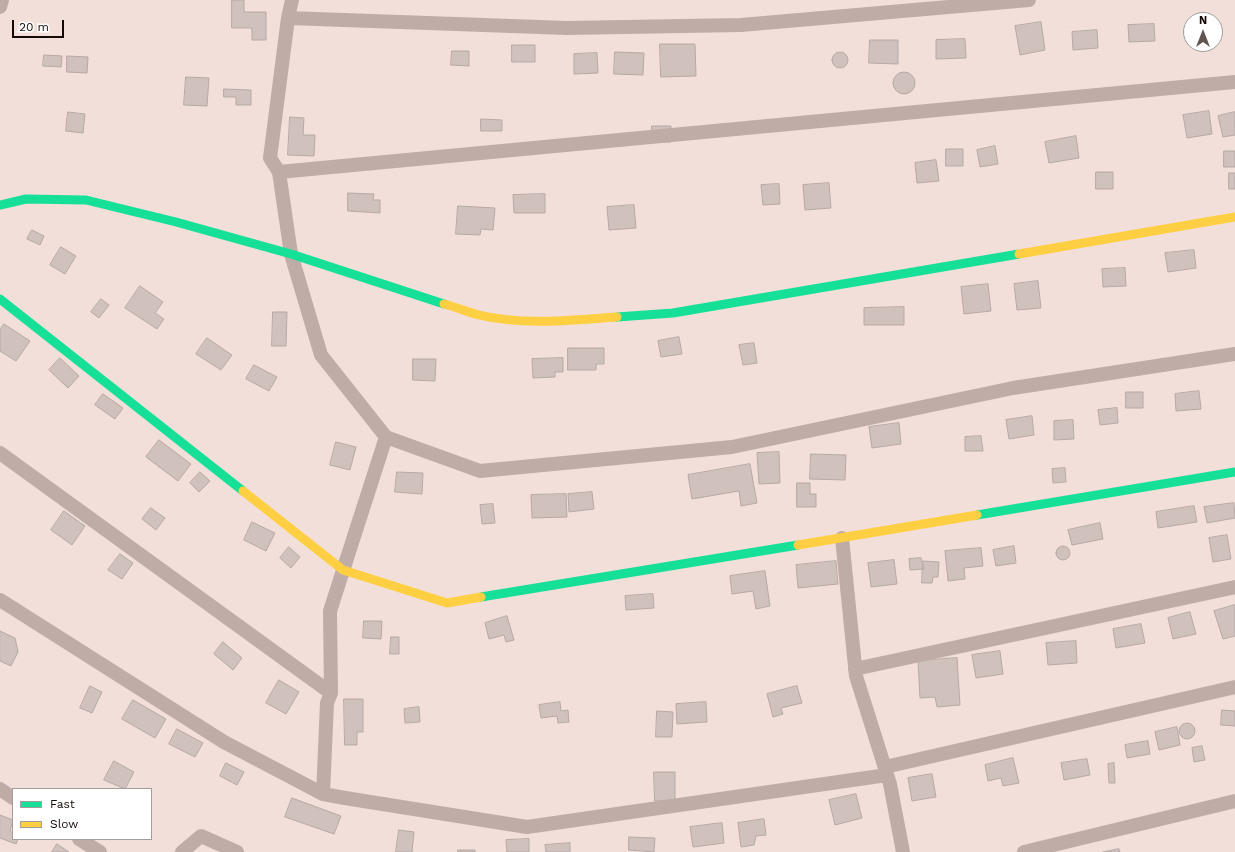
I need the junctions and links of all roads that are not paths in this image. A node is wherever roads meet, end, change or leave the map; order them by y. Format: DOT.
graph roads {
  1 [pos="2,0"];
  2 [pos="292,0"];
  3 [pos="1029,0"];
  4 [pos="0,7"];
  5 [pos="288,18"];
  6 [pos="1235,82"];
  7 [pos="279,172"];
  8 [pos="0,205"];
  9 [pos="1235,217"];
  10 [pos="291,254"];
  11 [pos="0,299"];
  12 [pos="1235,354"];
  13 [pos="386,437"];
  14 [pos="0,453"];
  15 [pos="1235,472"];
  16 [pos="842,538"];
  17 [pos="343,570"];
  18 [pos="1235,587"];
  19 [pos="0,600"];
  20 [pos="855,669"];
  21 [pos="1235,687"];
  22 [pos="331,693"];
  23 [pos="886,771"];
  24 [pos="0,789"];
  25 [pos="323,794"];
  26 [pos="12,797"];
  27 [pos="1235,801"];
  28 [pos="81,840"];
  29 [pos="100,852"];
  30 [pos="182,852"];
  31 [pos="237,852"];
  32 [pos="903,852"];
  33 [pos="1024,852"];
  1 -- 4 [label="street"];
  2 -- 5 [label="street"];
  3 -- 5 [label="street"];
  5 -- 7 [label="street"];
  6 -- 7 [label="street"];
  7 -- 10 [label="street"];
  8 -- 10 [label="street"];
  9 -- 10 [label="street"];
  10 -- 13 [label="street"];
  11 -- 17 [label="street"];
  12 -- 13 [label="street"];
  13 -- 17 [label="street"];
  14 -- 22 [label="street"];
  15 -- 16 [label="street"];
  16 -- 17 [label="street"];
  16 -- 20 [label="street"];
  17 -- 22 [label="street"];
  18 -- 20 [label="street"];
  19 -- 25 [label="street"];
  20 -- 23 [label="street"];
  21 -- 23 [label="street"];
  22 -- 25 [label="street"];
  23 -- 25 [label="street"];
  23 -- 32 [label="street"];
  24 -- 26 [label="street"];
  27 -- 33 [label="street"];
  28 -- 29 [label="street"];
  30 -- 31 [label="street"];
}
